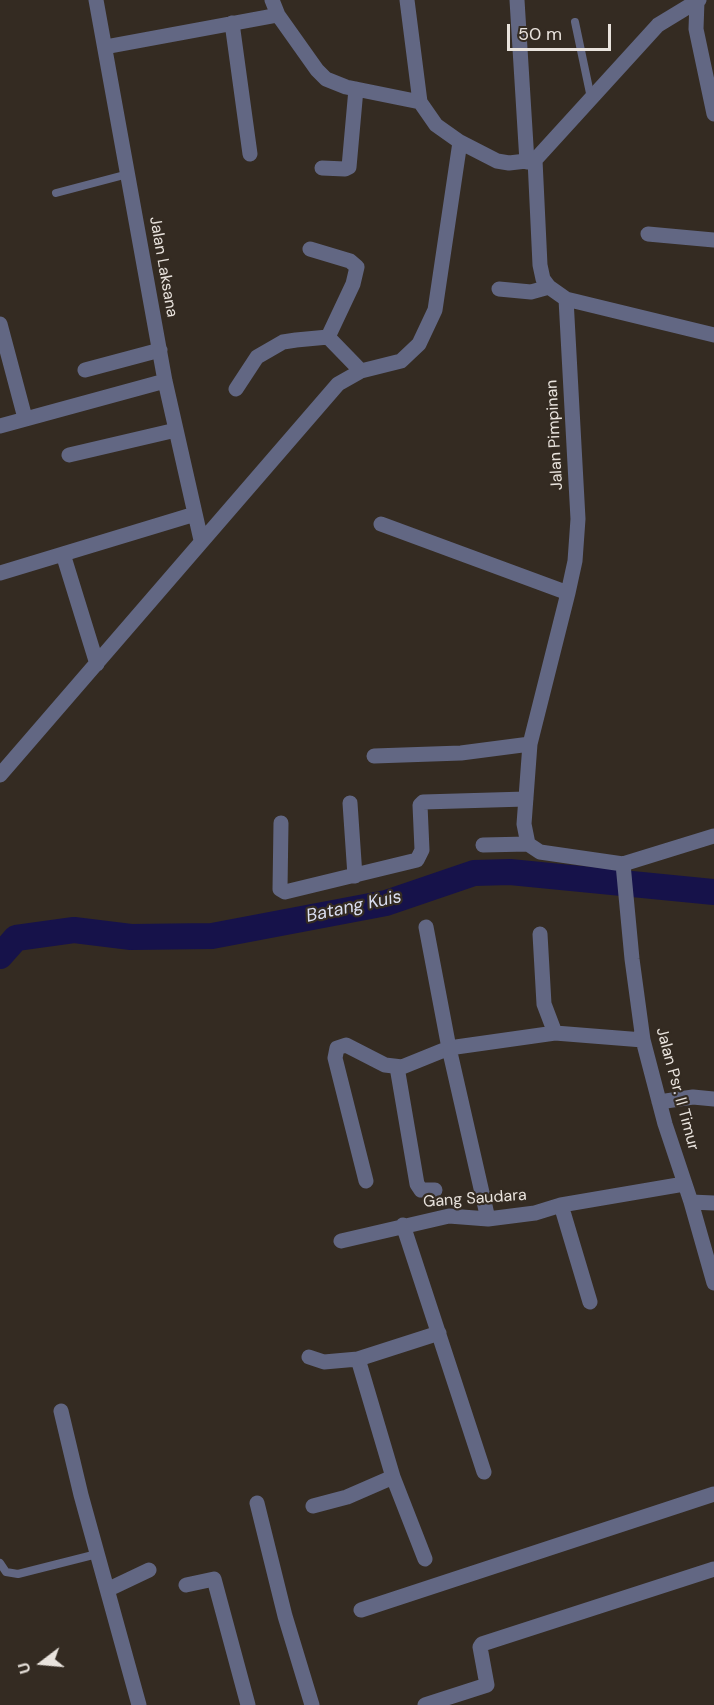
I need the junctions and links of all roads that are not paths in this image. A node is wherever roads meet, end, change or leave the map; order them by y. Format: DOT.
graph roads {
  1 [pos="96,0"];
  2 [pos="406,0"];
  3 [pos="517,0"];
  4 [pos="698,1"];
  5 [pos="275,7"];
  6 [pos="575,22"];
  7 [pos="232,23"];
  8 [pos="105,47"];
  9 [pos="709,78"];
  10 [pos="356,89"];
  11 [pos="592,100"];
  12 [pos="420,102"];
  13 [pos="714,114"];
  14 [pos="460,142"];
  15 [pos="250,154"];
  16 [pos="531,161"];
  17 [pos="322,168"];
  18 [pos="128,174"];
  19 [pos="56,193"];
  20 [pos="648,234"];
  21 [pos="714,240"];
  22 [pos="310,249"];
  23 [pos="549,287"];
  24 [pos="499,289"];
  25 [pos="566,299"];
  26 [pos="0,324"];
  27 [pos="714,335"];
  28 [pos="328,336"];
  29 [pos="160,350"];
  30 [pos="4,353"];
  31 [pos="85,370"];
  32 [pos="361,371"];
  33 [pos="165,381"];
  34 [pos="236,389"];
  35 [pos="25,418"];
  36 [pos="0,426"];
  37 [pos="176,430"];
  38 [pos="69,455"];
  39 [pos="195,514"];
  40 [pos="381,524"];
  41 [pos="201,540"];
  42 [pos="63,554"];
  43 [pos="0,573"];
  44 [pos="568,593"];
  45 [pos="97,664"];
  46 [pos="530,744"];
  47 [pos="374,756"];
  48 [pos="0,774"];
  49 [pos="526,799"];
  50 [pos="350,803"];
  51 [pos="281,823"];
  52 [pos="714,836"];
  53 [pos="483,844"];
  54 [pos="528,844"];
  55 [pos="623,867"];
  56 [pos="355,876"];
  57 [pos="426,927"];
  58 [pos="540,934"];
  59 [pos="555,1032"];
  60 [pos="643,1040"];
  61 [pos="449,1048"];
  62 [pos="397,1067"];
  63 [pos="714,1099"];
  64 [pos="659,1102"];
  65 [pos="366,1181"];
  66 [pos="684,1184"];
  67 [pos="435,1190"];
  68 [pos="691,1202"];
  69 [pos="714,1203"];
  70 [pos="561,1205"];
  71 [pos="488,1219"];
  72 [pos="403,1225"];
  73 [pos="341,1241"];
  74 [pos="714,1283"];
  75 [pos="590,1302"];
  76 [pos="439,1333"];
  77 [pos="309,1357"];
  78 [pos="358,1359"];
  79 [pos="60,1411"];
  80 [pos="484,1472"];
  81 [pos="393,1477"];
  82 [pos="714,1494"];
  83 [pos="257,1503"];
  84 [pos="313,1506"];
  85 [pos="99,1554"];
  86 [pos="424,1559"];
  87 [pos="0,1563"];
  88 [pos="714,1569"];
  89 [pos="149,1570"];
  90 [pos="3,1573"];
  91 [pos="186,1585"];
  92 [pos="109,1589"];
  93 [pos="361,1610"];
  94 [pos="139,1705"];
  95 [pos="248,1705"];
  96 [pos="312,1705"];
  97 [pos="425,1705"];
  1 -- 8 [label="street, Jalan Laksana"];
  2 -- 12 [label="street"];
  3 -- 16 [label="street"];
  4 -- 9 [label="street"];
  4 -- 11 [label="street"];
  5 -- 7 [label="street"];
  5 -- 10 [label="street"];
  6 -- 11 [label="lane"];
  7 -- 8 [label="street"];
  7 -- 15 [label="street"];
  8 -- 18 [label="street, Jalan Laksana"];
  9 -- 13 [label="street"];
  10 -- 12 [label="street"];
  10 -- 17 [label="street"];
  11 -- 16 [label="street"];
  12 -- 14 [label="street"];
  14 -- 16 [label="street"];
  14 -- 32 [label="street"];
  16 -- 23 [label="street"];
  18 -- 19 [label="lane"];
  18 -- 29 [label="street, Jalan Laksana"];
  20 -- 21 [label="street"];
  22 -- 28 [label="street"];
  23 -- 24 [label="street"];
  23 -- 25 [label="street"];
  25 -- 27 [label="street"];
  25 -- 44 [label="street, Jalan Pimpinan"];
  26 -- 30 [label="street"];
  28 -- 32 [label="street"];
  28 -- 34 [label="street"];
  29 -- 31 [label="street"];
  29 -- 33 [label="street, Jalan Laksana"];
  30 -- 35 [label="street"];
  32 -- 41 [label="street"];
  33 -- 35 [label="street"];
  33 -- 37 [label="street, Jalan Laksana"];
  35 -- 36 [label="street"];
  37 -- 38 [label="street"];
  37 -- 39 [label="street, Jalan Laksana"];
  39 -- 41 [label="street, Jalan Laksana"];
  39 -- 42 [label="street"];
  40 -- 44 [label="street"];
  41 -- 45 [label="street"];
  42 -- 43 [label="street"];
  42 -- 45 [label="street"];
  44 -- 46 [label="street, Jalan Pimpinan"];
  45 -- 48 [label="street"];
  46 -- 47 [label="street"];
  46 -- 49 [label="street, Jalan Pimpinan"];
  49 -- 54 [label="street, Jalan Pimpinan"];
  49 -- 56 [label="street"];
  50 -- 56 [label="street"];
  51 -- 56 [label="street"];
  52 -- 55 [label="street"];
  53 -- 54 [label="street"];
  54 -- 55 [label="street"];
  55 -- 60 [label="street, Jalan Psr. II Timur"];
  57 -- 61 [label="street"];
  58 -- 59 [label="street"];
  59 -- 60 [label="street"];
  59 -- 61 [label="street"];
  60 -- 64 [label="street, Jalan Psr. II Timur"];
  61 -- 62 [label="street"];
  61 -- 71 [label="street"];
  62 -- 65 [label="street"];
  62 -- 67 [label="street"];
  63 -- 64 [label="street"];
  64 -- 66 [label="street, Jalan Psr. II Timur"];
  66 -- 68 [label="street, Jalan Psr. II Timur"];
  66 -- 70 [label="street, Gang Saudara"];
  68 -- 69 [label="street"];
  68 -- 74 [label="street, Jalan Psr. II Timur"];
  70 -- 71 [label="street, Gang Saudara"];
  70 -- 75 [label="street"];
  71 -- 72 [label="street, Gang Saudara"];
  72 -- 73 [label="street, Gang Saudara"];
  72 -- 76 [label="street"];
  76 -- 78 [label="street"];
  76 -- 80 [label="street"];
  77 -- 78 [label="street"];
  78 -- 81 [label="street"];
  79 -- 85 [label="street"];
  81 -- 84 [label="street"];
  81 -- 86 [label="street"];
  82 -- 93 [label="street"];
  83 -- 96 [label="street"];
  85 -- 90 [label="lane"];
  85 -- 92 [label="street"];
  87 -- 90 [label="lane"];
  88 -- 97 [label="street"];
  89 -- 92 [label="street"];
  91 -- 95 [label="street"];
  92 -- 94 [label="street"];
}
